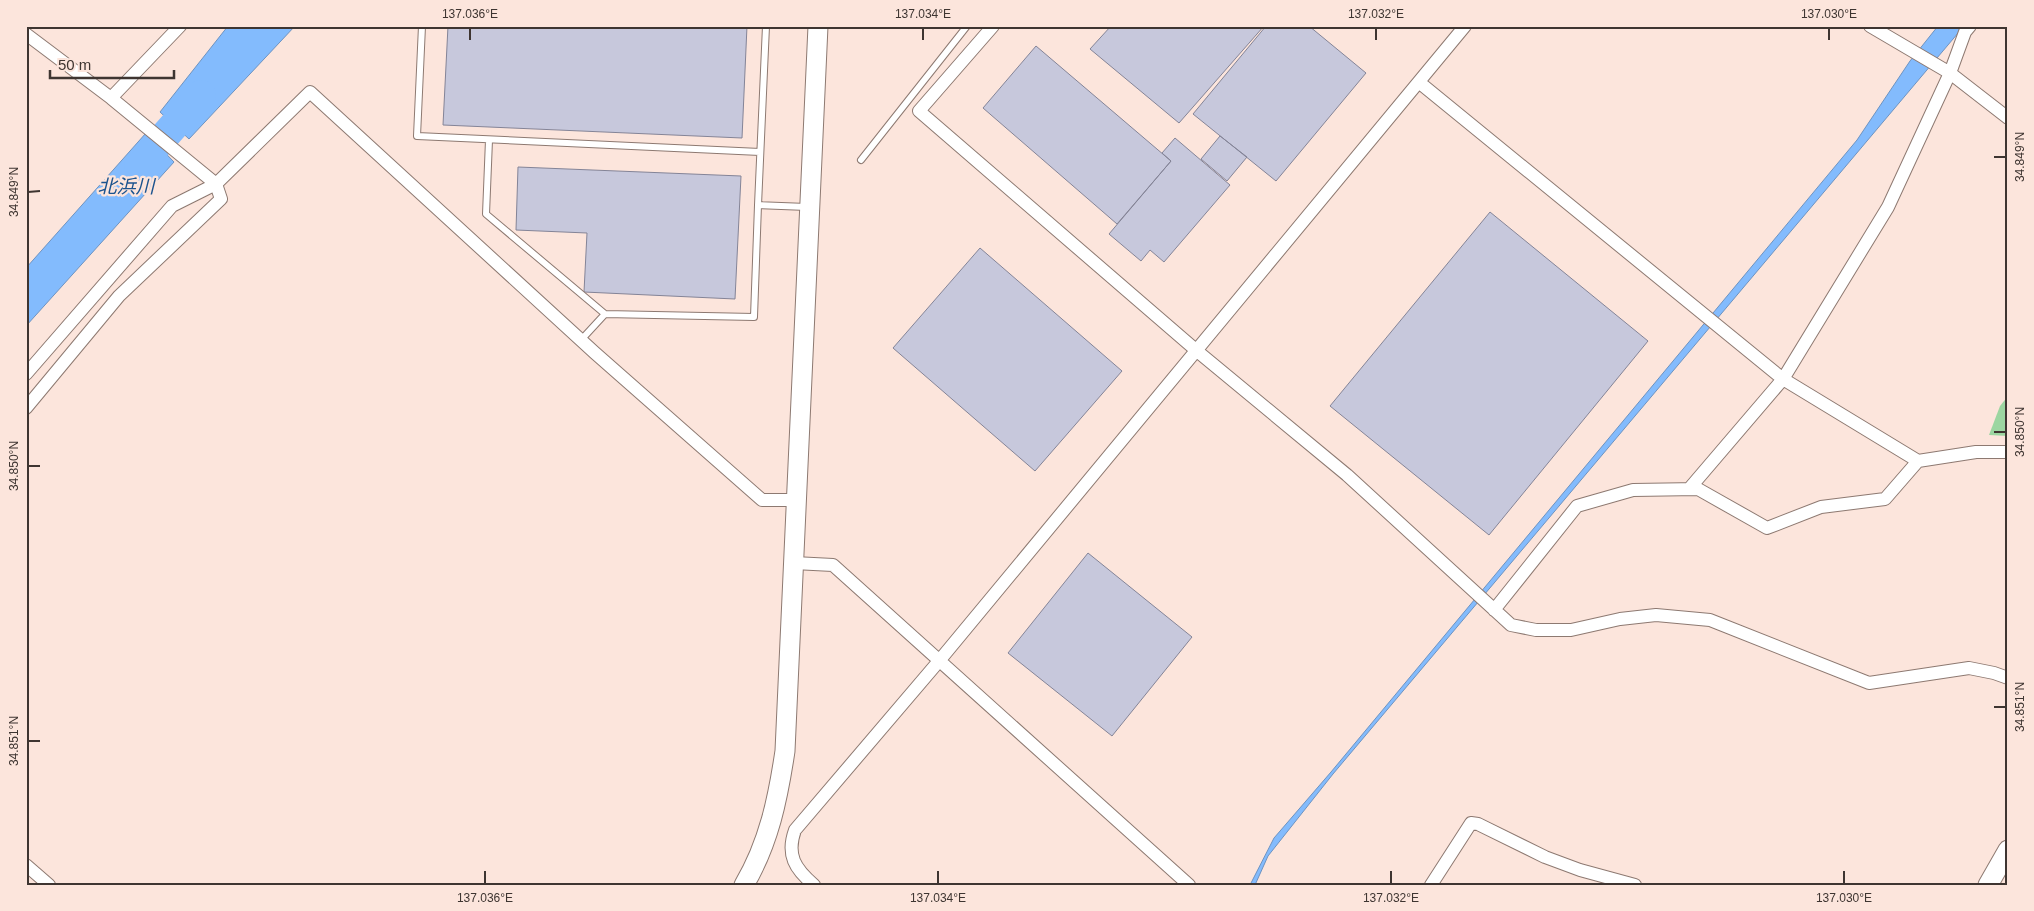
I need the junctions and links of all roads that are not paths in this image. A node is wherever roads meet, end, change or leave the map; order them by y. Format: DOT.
graph roads {
  1 [pos="180,26"];
  2 [pos="422,26"];
  3 [pos="766,26"];
  4 [pos="818,26"];
  5 [pos="968,26"];
  6 [pos="993,26"];
  7 [pos="1465,26"];
  8 [pos="1870,26"];
  9 [pos="1970,26"];
  10 [pos="26,34"];
  11 [pos="1950,73"];
  12 [pos="1420,83"];
  13 [pos="111,98"];
  14 [pos="2008,118"];
  15 [pos="489,140"];
  16 [pos="760,152"];
  17 [pos="861,160"];
  18 [pos="216,184"];
  19 [pos="758,205"];
  20 [pos="810,207"];
  21 [pos="605,314"];
  22 [pos="581,340"];
  23 [pos="1197,352"];
  24 [pos="26,374"];
  25 [pos="1783,379"];
  26 [pos="26,408"];
  27 [pos="2008,452"];
  28 [pos="1918,461"];
  29 [pos="1689,489"];
  30 [pos="797,500"];
  31 [pos="794,563"];
  32 [pos="1494,610"];
  33 [pos="939,661"];
  34 [pos="2008,678"];
  35 [pos="2008,850"];
  36 [pos="26,865"];
  37 [pos="49,885"];
  38 [pos="744,885"];
  39 [pos="814,885"];
  40 [pos="1189,885"];
  41 [pos="1431,885"];
  42 [pos="1635,885"];
  43 [pos="1988,885"];
  1 -- 13 [label="street"];
  2 -- 15 [label="lane"];
  3 -- 16 [label="lane"];
  4 -- 20 [label="street"];
  5 -- 17 [label="lane"];
  6 -- 23 [label="street"];
  7 -- 12 [label="street"];
  8 -- 11 [label="street"];
  9 -- 11 [label="street"];
  10 -- 13 [label="street"];
  11 -- 14 [label="street"];
  11 -- 25 [label="street"];
  12 -- 23 [label="street"];
  12 -- 25 [label="street"];
  13 -- 18 [label="street"];
  15 -- 16 [label="lane"];
  15 -- 21 [label="lane"];
  16 -- 19 [label="lane"];
  18 -- 22 [label="street"];
  18 -- 24 [label="street"];
  18 -- 26 [label="street"];
  19 -- 20 [label="lane"];
  19 -- 21 [label="lane"];
  20 -- 30 [label="street"];
  21 -- 22 [label="lane"];
  22 -- 30 [label="street"];
  23 -- 32 [label="street"];
  23 -- 33 [label="street"];
  25 -- 28 [label="street"];
  25 -- 29 [label="street"];
  27 -- 28 [label="street"];
  28 -- 29 [label="street"];
  29 -- 32 [label="street"];
  30 -- 31 [label="street"];
  31 -- 33 [label="street"];
  31 -- 38 [label="street"];
  32 -- 34 [label="street"];
  33 -- 39 [label="street"];
  33 -- 40 [label="street"];
  35 -- 43 [label="street"];
  36 -- 37 [label="street"];
  41 -- 42 [label="street"];
}
